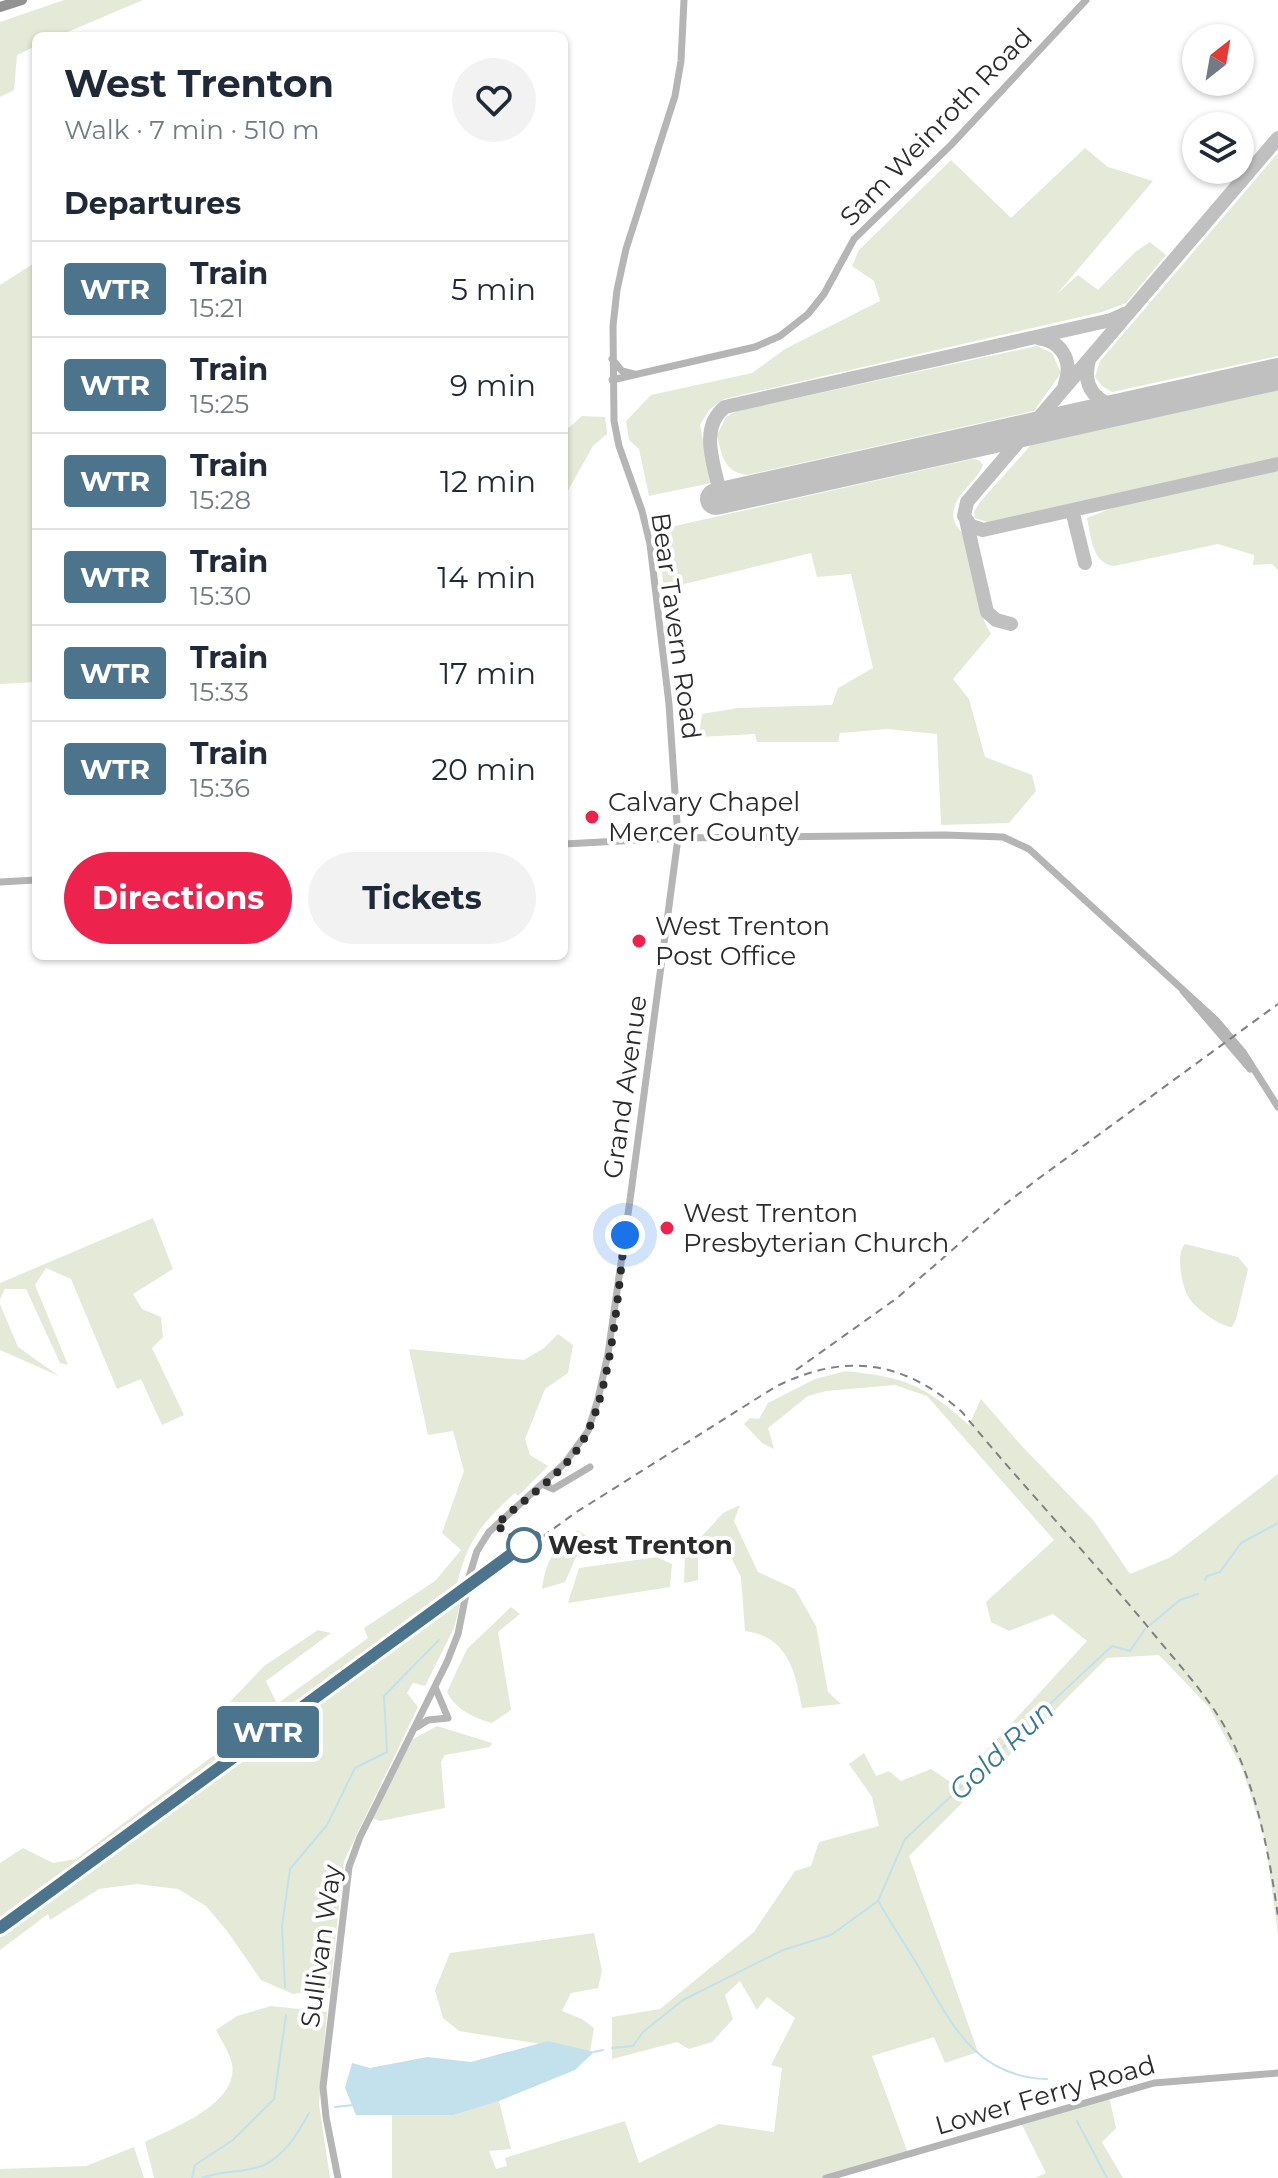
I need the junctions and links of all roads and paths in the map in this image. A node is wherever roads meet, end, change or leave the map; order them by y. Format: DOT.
graph roads {
  1 [pos="22,0"];
  2 [pos="684,0"];
  3 [pos="1086,0"];
  4 [pos="0,7"];
  5 [pos="612,359"];
  6 [pos="636,374"];
  7 [pos="612,380"];
  8 [pos="678,838"];
  9 [pos="568,844"];
  10 [pos="32,880"];
  11 [pos="0,882"];
  12 [pos="1278,1107"];
  13 [pos="590,1467"];
  14 [pos="542,1484"];
  15 [pos="468,1580"];
  16 [pos="465,1599"];
  17 [pos="435,1687"];
  18 [pos="413,1730"];
  19 [pos="1278,2073"];
  20 [pos="338,2178"];
  21 [pos="826,2178"];
  1 -- 4 [label="highway"];
  2 -- 5 [label="main road, Bear Tavern Road"];
  3 -- 6 [label="main road, Sam Weinroth Road"];
  5 -- 6 [label="main road"];
  5 -- 7 [label="main road, Bear Tavern Road"];
  6 -- 7 [label="main road, Sam Weinroth Road"];
  7 -- 8 [label="main road, Bear Tavern Road"];
  8 -- 9 [label="main road"];
  8 -- 12 [label="main road"];
  8 -- 14 [label="main road, Grand Avenue"];
  10 -- 11 [label="main road"];
  13 -- 14 [label="main road"];
  14 -- 15 [label="main road, Grand Avenue"];
  16 -- 17 [label="main road, Sullivan Way"];
  17 -- 18 [label="main road, Sullivan Way"];
  17 -- 18 [label="main road"];
  18 -- 20 [label="main road, Sullivan Way"];
  19 -- 21 [label="main road, Lower Ferry Road"];
}
